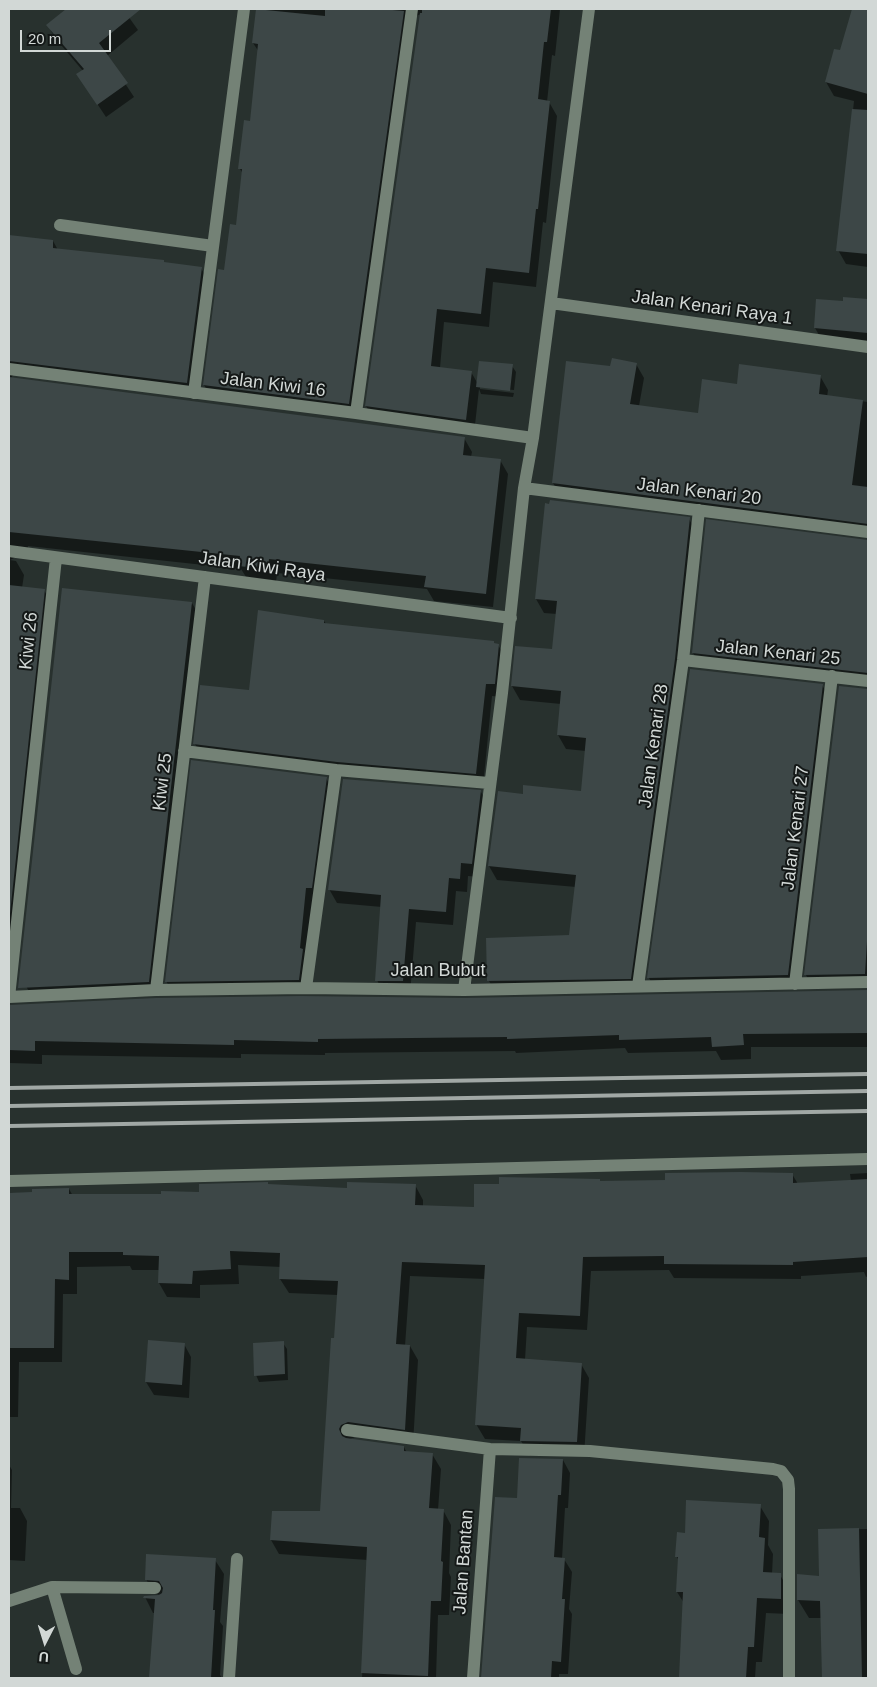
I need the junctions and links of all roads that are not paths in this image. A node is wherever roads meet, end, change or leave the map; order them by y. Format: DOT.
graph roads {
  1 [pos="244,9"];
  2 [pos="412,9"];
  3 [pos="589,9"];
  4 [pos="60,225"];
  5 [pos="213,246"];
  6 [pos="551,304"];
  7 [pos="868,347"];
  8 [pos="9,370"];
  9 [pos="194,393"];
  10 [pos="356,413"];
  11 [pos="533,438"];
  12 [pos="524,488"];
  13 [pos="699,510"];
  14 [pos="868,532"];
  15 [pos="9,551"];
  16 [pos="56,558"];
  17 [pos="205,577"];
  18 [pos="510,618"];
  19 [pos="683,660"];
  20 [pos="832,676"];
  21 [pos="868,681"];
  22 [pos="184,751"];
  23 [pos="336,770"];
  24 [pos="490,784"];
  25 [pos="868,982"];
  26 [pos="794,984"];
  27 [pos="638,986"];
  28 [pos="306,988"];
  29 [pos="156,990"];
  30 [pos="464,990"];
  31 [pos="9,997"];
  32 [pos="868,1159"];
  33 [pos="9,1181"];
  34 [pos="347,1430"];
  35 [pos="490,1449"];
  36 [pos="237,1559"];
  37 [pos="52,1587"];
  38 [pos="155,1588"];
  39 [pos="9,1601"];
  40 [pos="76,1669"];
  41 [pos="229,1678"];
  42 [pos="473,1678"];
  43 [pos="789,1678"];
  1 -- 5 [label="street"];
  2 -- 10 [label="street"];
  3 -- 6 [label="street"];
  4 -- 5 [label="street"];
  5 -- 9 [label="street"];
  6 -- 7 [label="street, Jalan Kenari Raya 1"];
  6 -- 11 [label="street"];
  8 -- 9 [label="street, Jalan Kiwi 16"];
  9 -- 10 [label="street, Jalan Kiwi 16"];
  10 -- 11 [label="street, Jalan Kiwi 16"];
  11 -- 12 [label="street"];
  12 -- 13 [label="street, Jalan Kenari 20"];
  12 -- 18 [label="street"];
  13 -- 14 [label="street, Jalan Kenari 20"];
  13 -- 19 [label="street, Jalan Kenari 28"];
  15 -- 16 [label="street, Jalan Kiwi Raya"];
  16 -- 17 [label="street, Jalan Kiwi Raya"];
  16 -- 31 [label="street, Kiwi 26"];
  17 -- 18 [label="street, Jalan Kiwi Raya"];
  17 -- 22 [label="street, Kiwi 25"];
  18 -- 24 [label="street"];
  19 -- 20 [label="street, Jalan Kenari 25"];
  19 -- 27 [label="street, Jalan Kenari 28"];
  20 -- 21 [label="street, Jalan Kenari 25"];
  20 -- 26 [label="street, Jalan Kenari 27"];
  22 -- 23 [label="street"];
  22 -- 29 [label="street, Kiwi 25"];
  23 -- 24 [label="street"];
  23 -- 28 [label="street"];
  24 -- 30 [label="street"];
  25 -- 26 [label="street, Jalan Bubut"];
  26 -- 27 [label="street, Jalan Bubut"];
  27 -- 30 [label="street, Jalan Bubut"];
  28 -- 29 [label="street, Jalan Bubut"];
  28 -- 30 [label="street, Jalan Bubut"];
  29 -- 31 [label="street, Jalan Bubut"];
  32 -- 33 [label="street"];
  34 -- 35 [label="street"];
  35 -- 42 [label="street, Jalan Bantan"];
  35 -- 43 [label="street"];
  36 -- 41 [label="street"];
  37 -- 38 [label="street"];
  37 -- 39 [label="street"];
  37 -- 40 [label="street"];
}
